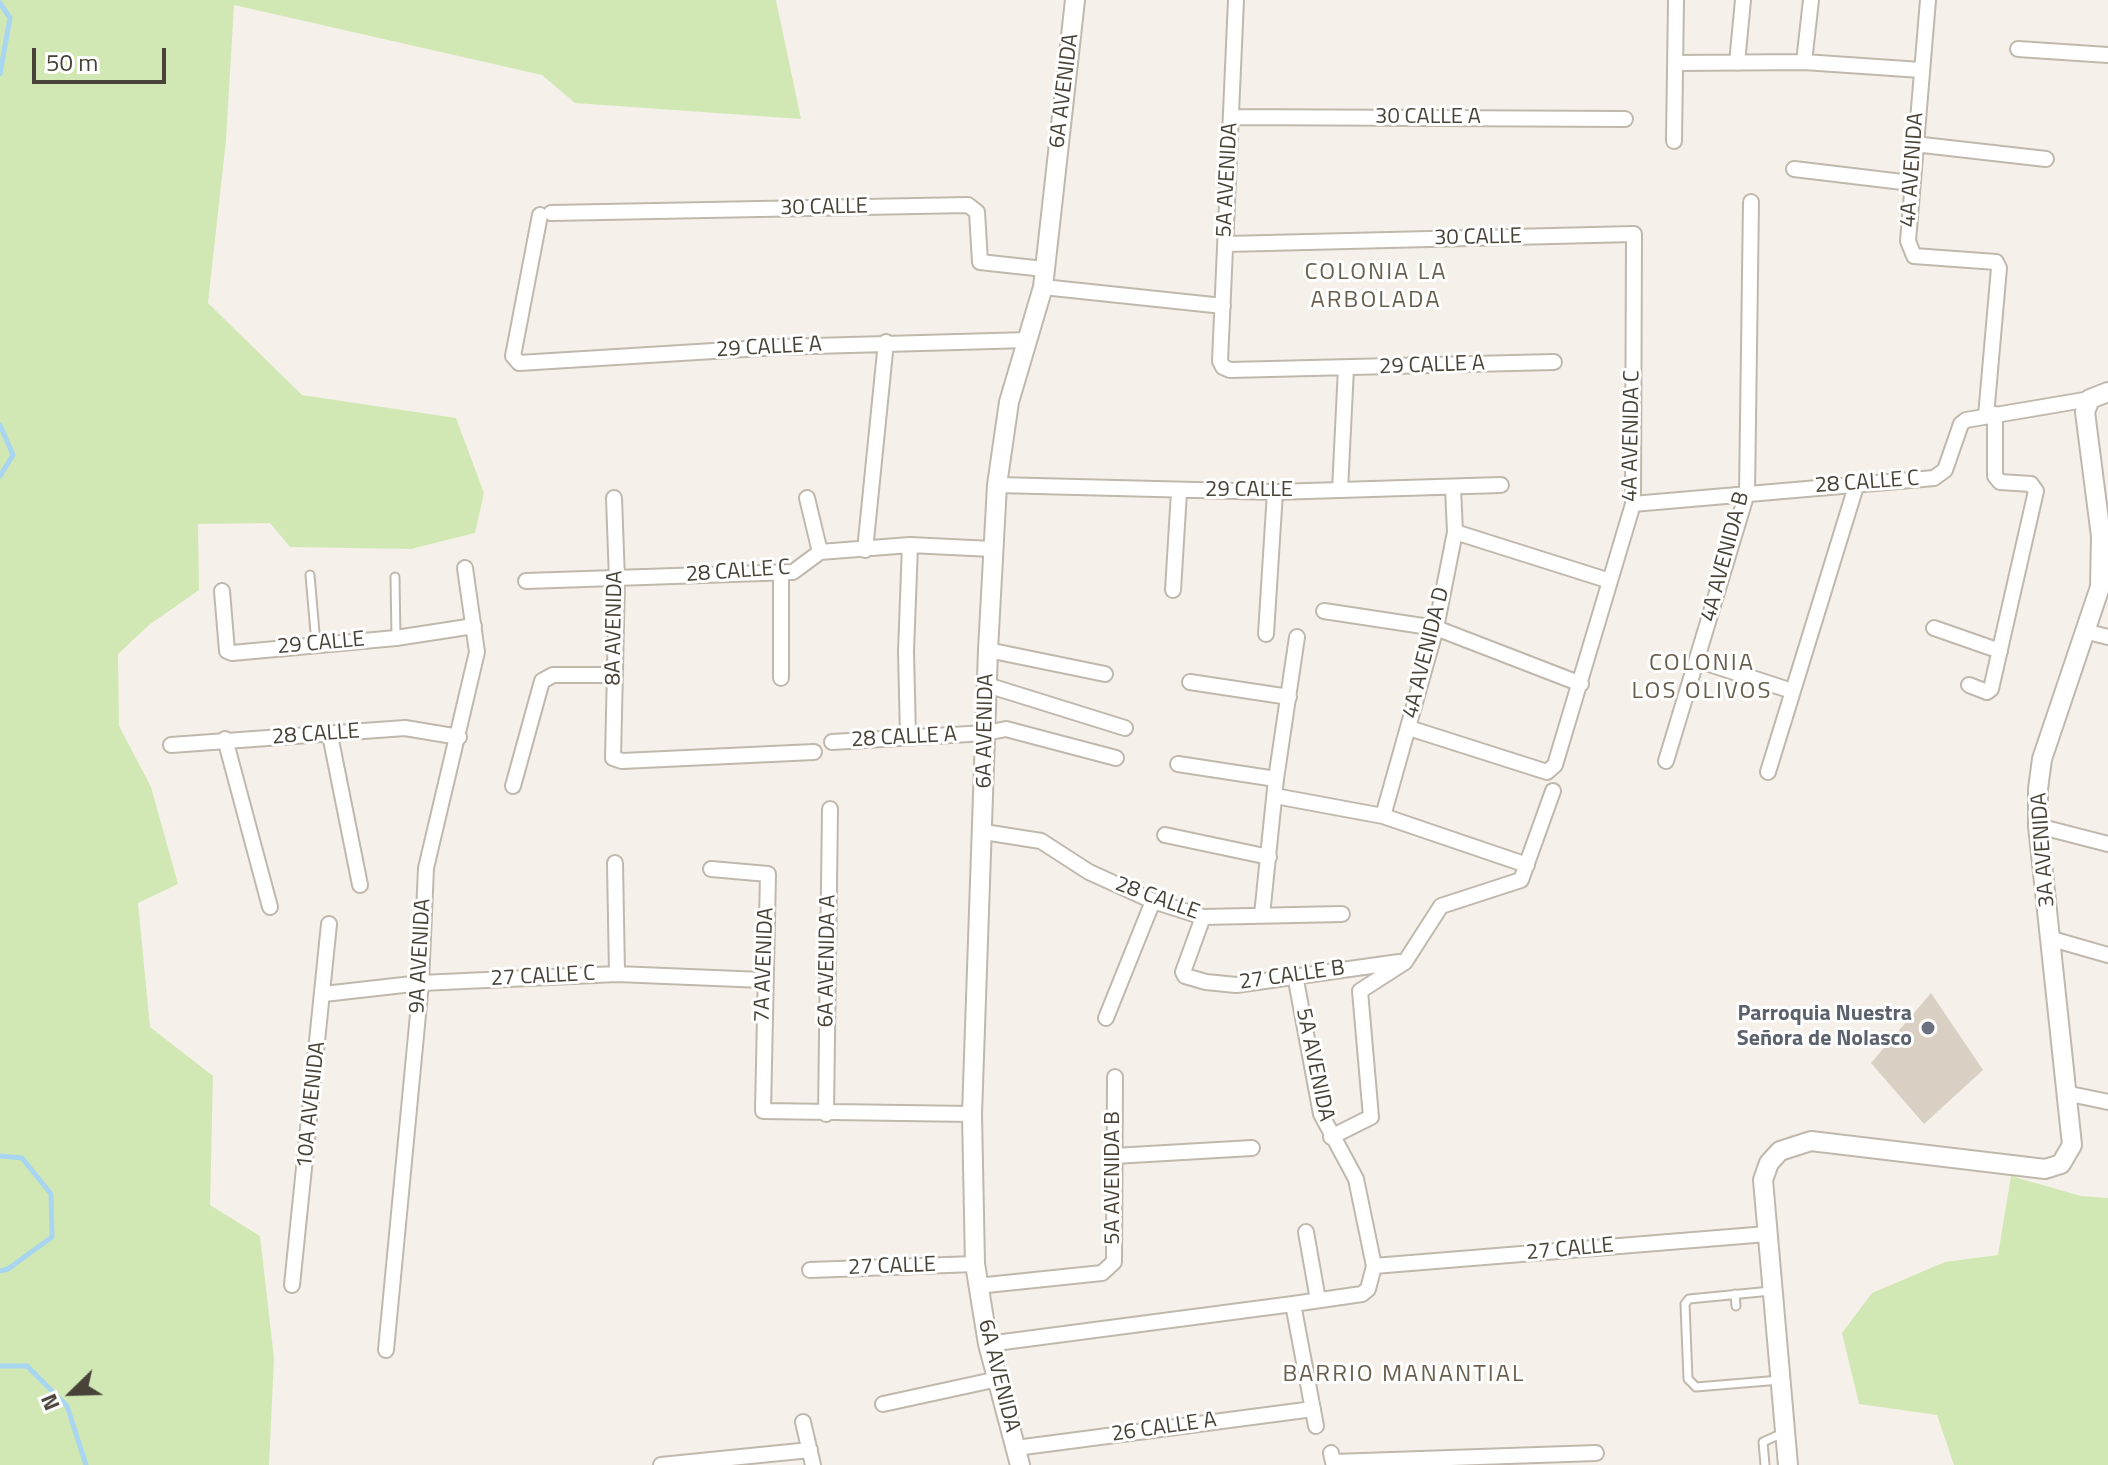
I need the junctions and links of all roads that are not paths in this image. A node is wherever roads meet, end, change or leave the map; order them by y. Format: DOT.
graph roads {
  1 [pos="1075,0"];
  2 [pos="1236,0"];
  3 [pos="1676,0"];
  4 [pos="1743,0"];
  5 [pos="1811,0"];
  6 [pos="1928,0"];
  7 [pos="2018,49"];
  8 [pos="2108,55"];
  9 [pos="1804,62"];
  10 [pos="1676,63"];
  11 [pos="1737,63"];
  12 [pos="1921,70"];
  13 [pos="1231,117"];
  14 [pos="1625,119"];
  15 [pos="1674,141"];
  16 [pos="1914,144"];
  17 [pos="2046,159"];
  18 [pos="1794,169"];
  19 [pos="1911,183"];
  20 [pos="1751,202"];
  21 [pos="1634,234"];
  22 [pos="1226,244"];
  23 [pos="1043,278"];
  24 [pos="1223,306"];
  25 [pos="1029,340"];
  26 [pos="886,342"];
  27 [pos="513,356"];
  28 [pos="1220,361"];
  29 [pos="1554,362"];
  30 [pos="1346,368"];
  31 [pos="2108,392"];
  32 [pos="2090,399"];
  33 [pos="1991,415"];
  34 [pos="1857,483"];
  35 [pos="997,485"];
  36 [pos="1501,485"];
  37 [pos="1453,488"];
  38 [pos="1340,490"];
  39 [pos="1179,492"];
  40 [pos="1275,492"];
  41 [pos="1747,493"];
  42 [pos="614,498"];
  43 [pos="807,498"];
  44 [pos="1633,504"];
  45 [pos="1455,532"];
  46 [pos="910,545"];
  47 [pos="992,549"];
  48 [pos="865,550"];
  49 [pos="820,552"];
  50 [pos="465,568"];
  51 [pos="781,572"];
  52 [pos="310,575"];
  53 [pos="395,577"];
  54 [pos="617,580"];
  55 [pos="526,581"];
  56 [pos="1610,581"];
  57 [pos="1173,590"];
  58 [pos="222,591"];
  59 [pos="1324,611"];
  60 [pos="474,626"];
  61 [pos="1436,628"];
  62 [pos="1934,628"];
  63 [pos="2088,632"];
  64 [pos="1266,634"];
  65 [pos="1297,637"];
  66 [pos="2108,637"];
  67 [pos="396,638"];
  68 [pos="316,644"];
  69 [pos="988,650"];
  70 [pos="2000,651"];
  71 [pos="1697,660"];
  72 [pos="1105,674"];
  73 [pos="615,675"];
  74 [pos="781,678"];
  75 [pos="1190,682"];
  76 [pos="1581,684"];
  77 [pos="987,685"];
  78 [pos="1969,685"];
  79 [pos="1792,691"];
  80 [pos="1289,697"];
  81 [pos="1125,728"];
  82 [pos="1409,728"];
  83 [pos="986,733"];
  84 [pos="330,735"];
  85 [pos="908,736"];
  86 [pos="459,737"];
  87 [pos="225,739"];
  88 [pos="832,742"];
  89 [pos="171,745"];
  90 [pos="814,752"];
  91 [pos="1116,758"];
  92 [pos="1666,761"];
  93 [pos="1178,764"];
  94 [pos="1768,772"];
  95 [pos="1276,779"];
  96 [pos="513,786"];
  97 [pos="1553,791"];
  98 [pos="1275,796"];
  99 [pos="830,809"];
  100 [pos="1383,816"];
  101 [pos="2038,826"];
  102 [pos="984,832"];
  103 [pos="1165,835"];
  104 [pos="2108,844"];
  105 [pos="1269,857"];
  106 [pos="615,863"];
  107 [pos="1527,865"];
  108 [pos="711,869"];
  109 [pos="360,885"];
  110 [pos="1153,901"];
  111 [pos="270,907"];
  112 [pos="1342,914"];
  113 [pos="1262,915"];
  114 [pos="1203,917"];
  115 [pos="329,924"];
  116 [pos="2052,939"];
  117 [pos="2108,955"];
  118 [pos="1405,962"];
  119 [pos="617,974"];
  120 [pos="1295,975"];
  121 [pos="763,980"];
  122 [pos="421,983"];
  123 [pos="324,994"];
  124 [pos="1106,1018"];
  125 [pos="1115,1077"];
  126 [pos="2070,1094"];
  127 [pos="2108,1102"];
  128 [pos="826,1114"];
  129 [pos="972,1114"];
  130 [pos="1331,1137"];
  131 [pos="1252,1148"];
  132 [pos="1114,1156"];
  133 [pos="1306,1232"];
  134 [pos="1767,1234"];
  135 [pos="975,1264"];
  136 [pos="1374,1266"];
  137 [pos="810,1270"];
  138 [pos="292,1285"];
  139 [pos="977,1286"];
  140 [pos="1773,1291"];
  141 [pos="1735,1294"];
  142 [pos="1318,1300"];
  143 [pos="1293,1304"];
  144 [pos="1736,1306"];
  145 [pos="988,1344"];
  146 [pos="386,1350"];
  147 [pos="1742,1373"];
  148 [pos="998,1379"];
  149 [pos="1782,1380"];
  150 [pos="1742,1384"];
  151 [pos="883,1404"];
  152 [pos="1313,1409"];
  153 [pos="803,1422"];
  154 [pos="1316,1426"];
  155 [pos="1787,1432"];
  156 [pos="1596,1453"];
  157 [pos="1018,1457"];
  158 [pos="811,1458"];
  159 [pos="1333,1460"];
  160 [pos="661,1465"];
  161 [pos="1765,1465"];
  162 [pos="1788,1465"];
  1 -- 23 [label="street, 6A AVENIDA"];
  2 -- 13 [label="street, 5A AVENIDA"];
  3 -- 10 [label="street"];
  4 -- 11 [label="street"];
  5 -- 9 [label="street"];
  6 -- 12 [label="street, 4A AVENIDA"];
  7 -- 8 [label="street"];
  9 -- 11 [label="street"];
  9 -- 12 [label="street"];
  10 -- 11 [label="street"];
  10 -- 15 [label="street"];
  12 -- 16 [label="street, 4A AVENIDA"];
  13 -- 14 [label="street, 30 CALLE A"];
  13 -- 22 [label="street, 5A AVENIDA"];
  16 -- 17 [label="street"];
  16 -- 19 [label="street, 4A AVENIDA"];
  18 -- 19 [label="street"];
  19 -- 33 [label="street, 4A AVENIDA"];
  20 -- 41 [label="street, 4A AVENIDA B"];
  21 -- 22 [label="street, 30 CALLE"];
  21 -- 44 [label="street, 4A AVENIDA C"];
  22 -- 24 [label="street, 5A AVENIDA"];
  23 -- 24 [label="street, 30 CALLE"];
  23 -- 25 [label="street, 6A AVENIDA"];
  23 -- 27 [label="street, 30 CALLE"];
  24 -- 28 [label="street, 5A AVENIDA"];
  25 -- 26 [label="street, 29 CALLE A"];
  25 -- 35 [label="street, 6A AVENIDA"];
  26 -- 27 [label="street, 29 CALLE A"];
  26 -- 48 [label="street"];
  28 -- 30 [label="street, 29 CALLE A"];
  29 -- 30 [label="street, 29 CALLE A"];
  30 -- 38 [label="street"];
  31 -- 32 [label="street, 28 CALLE C"];
  32 -- 33 [label="street, 28 CALLE C"];
  32 -- 63 [label="street, 3A AVENIDA"];
  33 -- 34 [label="street, 28 CALLE C"];
  33 -- 70 [label="street"];
  34 -- 41 [label="street, 28 CALLE C"];
  34 -- 79 [label="street"];
  35 -- 39 [label="street, 29 CALLE"];
  35 -- 47 [label="street, 6A AVENIDA"];
  36 -- 37 [label="street, 29 CALLE"];
  37 -- 38 [label="street, 29 CALLE"];
  37 -- 45 [label="street, 4A AVENIDA D"];
  38 -- 40 [label="street, 29 CALLE"];
  39 -- 40 [label="street, 29 CALLE"];
  39 -- 57 [label="street"];
  40 -- 64 [label="street"];
  41 -- 44 [label="street, 28 CALLE C"];
  41 -- 71 [label="street, 4A AVENIDA B"];
  42 -- 54 [label="street, 8A AVENIDA"];
  43 -- 49 [label="street"];
  44 -- 56 [label="street, 4A AVENIDA C"];
  45 -- 56 [label="street"];
  45 -- 61 [label="street, 4A AVENIDA D"];
  46 -- 47 [label="street, 28 CALLE C"];
  46 -- 48 [label="street, 28 CALLE C"];
  46 -- 85 [label="street"];
  47 -- 69 [label="street, 6A AVENIDA"];
  48 -- 49 [label="street, 28 CALLE C"];
  49 -- 51 [label="street, 28 CALLE C"];
  50 -- 60 [label="street, 9A AVENIDA"];
  51 -- 54 [label="street, 28 CALLE C"];
  51 -- 74 [label="street"];
  52 -- 68 [label="lane"];
  53 -- 67 [label="lane"];
  54 -- 55 [label="street, 28 CALLE C"];
  54 -- 73 [label="street, 8A AVENIDA"];
  56 -- 76 [label="street, 4A AVENIDA C"];
  58 -- 68 [label="street, 29 CALLE"];
  59 -- 61 [label="street"];
  60 -- 67 [label="street, 29 CALLE"];
  60 -- 86 [label="street, 9A AVENIDA"];
  61 -- 76 [label="street"];
  61 -- 82 [label="street, 4A AVENIDA D"];
  62 -- 70 [label="street"];
  63 -- 66 [label="street"];
  63 -- 101 [label="street, 3A AVENIDA"];
  65 -- 80 [label="street"];
  67 -- 68 [label="street, 29 CALLE"];
  69 -- 72 [label="street"];
  69 -- 77 [label="street, 6A AVENIDA"];
  70 -- 78 [label="street"];
  71 -- 79 [label="street"];
  71 -- 92 [label="street, 4A AVENIDA B"];
  73 -- 90 [label="street, 8A AVENIDA"];
  73 -- 96 [label="street"];
  75 -- 80 [label="street"];
  76 -- 82 [label="street, 4A AVENIDA C"];
  77 -- 81 [label="street"];
  77 -- 83 [label="street, 6A AVENIDA"];
  79 -- 94 [label="street"];
  80 -- 95 [label="street"];
  82 -- 100 [label="street, 4A AVENIDA D"];
  83 -- 85 [label="street, 28 CALLE A"];
  83 -- 91 [label="street, 28 CALLE A"];
  83 -- 102 [label="street, 6A AVENIDA"];
  84 -- 86 [label="street, 28 CALLE"];
  84 -- 87 [label="street, 28 CALLE"];
  84 -- 109 [label="street"];
  85 -- 88 [label="street, 28 CALLE A"];
  86 -- 122 [label="street, 9A AVENIDA"];
  87 -- 89 [label="street, 28 CALLE"];
  87 -- 111 [label="street"];
  93 -- 95 [label="street"];
  95 -- 98 [label="street"];
  97 -- 107 [label="street"];
  98 -- 100 [label="street"];
  98 -- 105 [label="street"];
  99 -- 128 [label="street, 6A AVENIDA A"];
  100 -- 107 [label="street"];
  101 -- 104 [label="street"];
  101 -- 116 [label="street, 3A AVENIDA"];
  102 -- 110 [label="street, 28 CALLE"];
  102 -- 129 [label="street, 6A AVENIDA"];
  103 -- 105 [label="street"];
  105 -- 113 [label="street"];
  106 -- 119 [label="street"];
  107 -- 118 [label="street"];
  108 -- 121 [label="street, 7A AVENIDA"];
  110 -- 114 [label="street, 28 CALLE"];
  110 -- 124 [label="street"];
  112 -- 113 [label="street, 28 CALLE"];
  113 -- 114 [label="street, 28 CALLE"];
  114 -- 120 [label="street, 27 CALLE B"];
  115 -- 123 [label="street, 10A AVENIDA"];
  116 -- 117 [label="street"];
  116 -- 126 [label="street, 3A AVENIDA"];
  118 -- 120 [label="street, 27 CALLE B"];
  118 -- 130 [label="street"];
  119 -- 121 [label="street, 27 CALLE C"];
  119 -- 122 [label="street, 27 CALLE C"];
  120 -- 130 [label="street, 5A AVENIDA"];
  121 -- 128 [label="street, 7A AVENIDA"];
  122 -- 123 [label="street, 27 CALLE C"];
  122 -- 146 [label="street, 9A AVENIDA"];
  123 -- 138 [label="street, 10A AVENIDA"];
  125 -- 132 [label="street, 5A AVENIDA B"];
  126 -- 127 [label="street"];
  126 -- 134 [label="street, 3A AVENIDA"];
  128 -- 129 [label="street"];
  129 -- 135 [label="street, 6A AVENIDA"];
  130 -- 136 [label="street, 5A AVENIDA"];
  131 -- 132 [label="street"];
  132 -- 139 [label="street, 5A AVENIDA B"];
  133 -- 142 [label="street"];
  134 -- 136 [label="street, 27 CALLE"];
  134 -- 140 [label="street"];
  135 -- 137 [label="street, 27 CALLE"];
  135 -- 139 [label="street, 6A AVENIDA"];
  136 -- 142 [label="street, 5A AVENIDA"];
  139 -- 145 [label="street, 6A AVENIDA"];
  140 -- 141 [label="lane"];
  140 -- 149 [label="street"];
  141 -- 144 [label="lane"];
  141 -- 150 [label="lane"];
  142 -- 143 [label="street"];
  143 -- 145 [label="street"];
  143 -- 152 [label="street"];
  145 -- 148 [label="street, 6A AVENIDA"];
  147 -- 150 [label="lane"];
  148 -- 151 [label="street"];
  148 -- 157 [label="street, 6A AVENIDA"];
  149 -- 150 [label="lane"];
  149 -- 155 [label="street"];
  152 -- 154 [label="street"];
  152 -- 157 [label="street, 26 CALLE A"];
  153 -- 158 [label="street"];
  155 -- 161 [label="lane"];
  155 -- 162 [label="street"];
  156 -- 159 [label="street"];
  158 -- 160 [label="street"];
}
